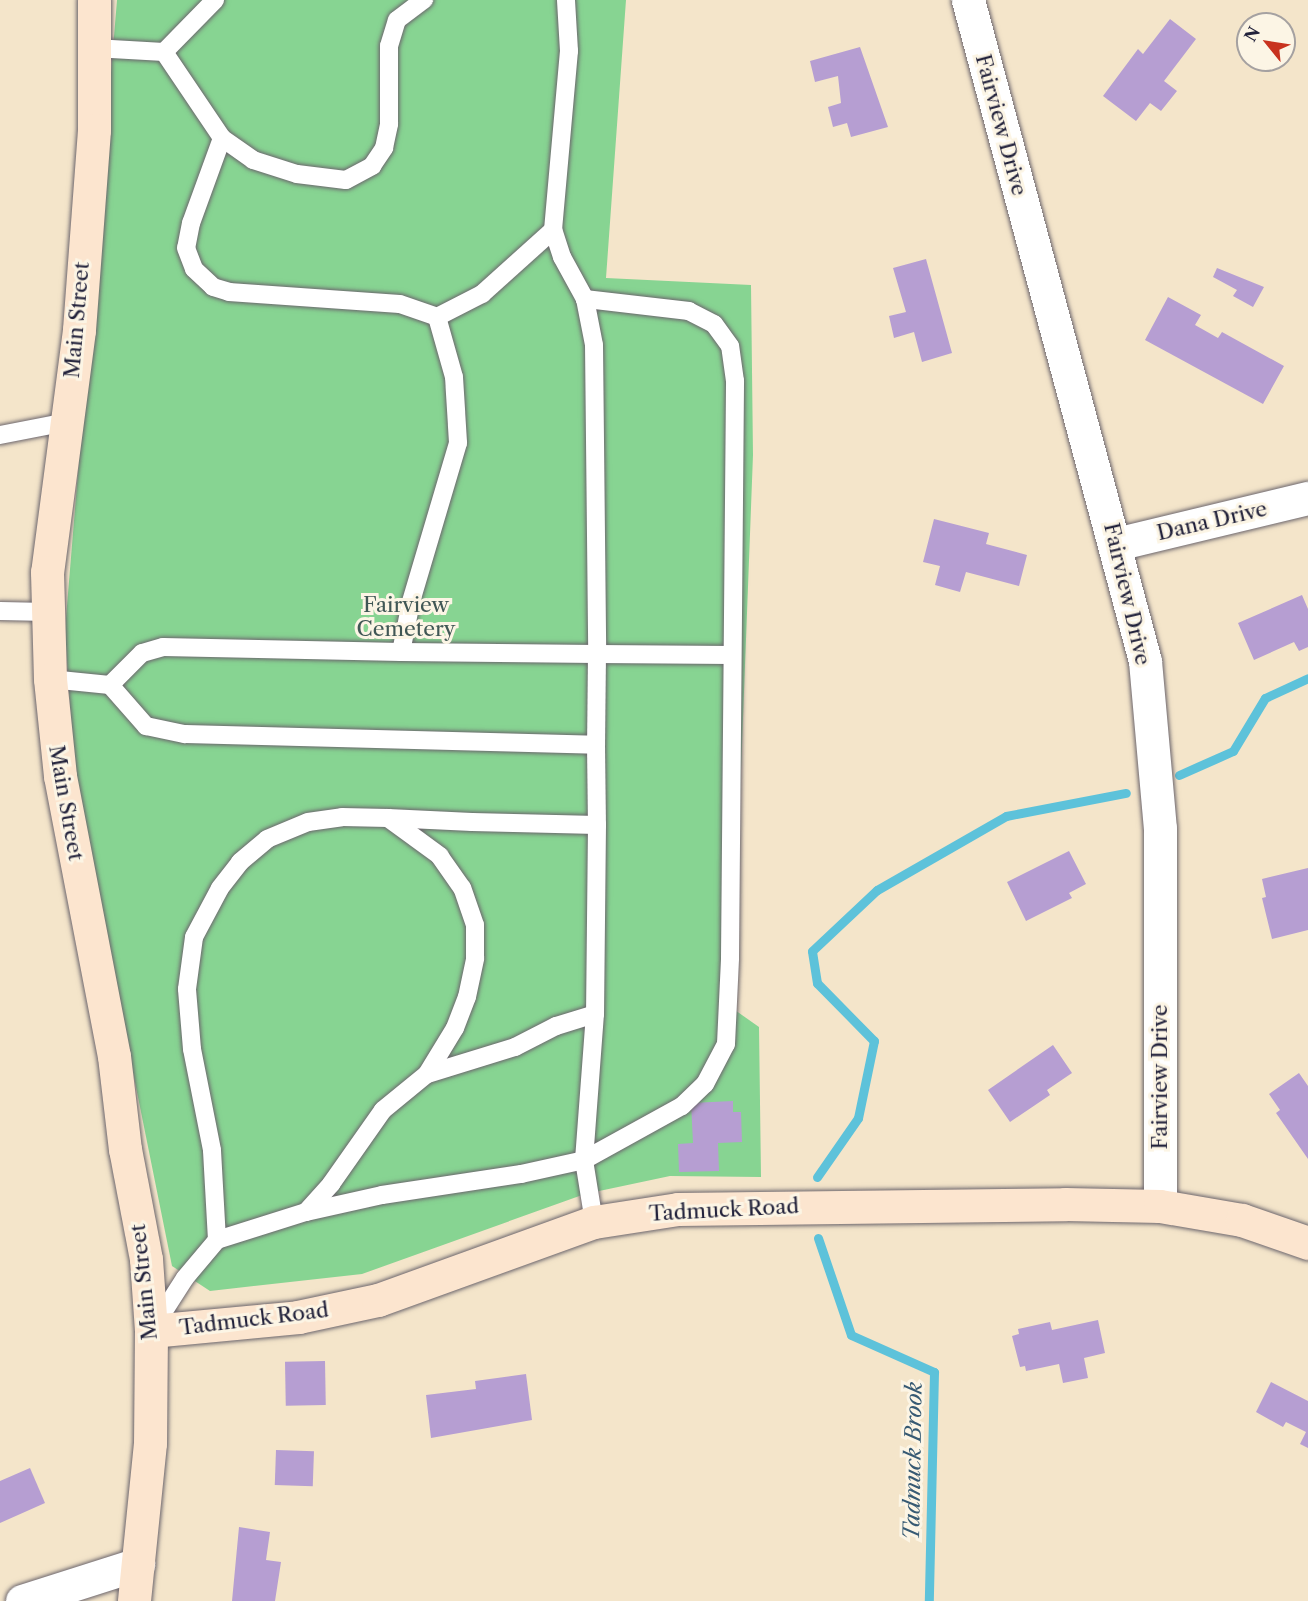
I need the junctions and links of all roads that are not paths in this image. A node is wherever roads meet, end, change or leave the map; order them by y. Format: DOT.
graph roads {
  1 [pos="94,0"];
  2 [pos="215,0"];
  3 [pos="424,0"];
  4 [pos="566,0"];
  5 [pos="968,0"];
  6 [pos="94,48"];
  7 [pos="164,52"];
  8 [pos="222,138"];
  9 [pos="554,230"];
  10 [pos="585,299"];
  11 [pos="437,316"];
  12 [pos="67,422"];
  13 [pos="0,435"];
  14 [pos="1308,498"];
  15 [pos="1116,544"];
  16 [pos="0,611"];
  17 [pos="48,612"];
  18 [pos="401,652"];
  19 [pos="597,654"];
  20 [pos="732,655"];
  21 [pos="50,679"];
  22 [pos="110,685"];
  23 [pos="596,745"];
  24 [pos="388,818"];
  25 [pos="597,825"];
  26 [pos="596,1014"];
  27 [pos="427,1074"];
  28 [pos="584,1160"];
  29 [pos="1160,1206"];
  30 [pos="306,1212"];
  31 [pos="594,1222"];
  32 [pos="217,1240"];
  33 [pos="1308,1243"];
  34 [pos="151,1331"];
  35 [pos="138,1564"];
  36 [pos="22,1601"];
  37 [pos="134,1601"];
  1 -- 6 [label="main road, Main Street"];
  2 -- 7 [label="lane"];
  3 -- 8 [label="lane"];
  4 -- 9 [label="lane"];
  5 -- 15 [label="street, Fairview Drive"];
  6 -- 7 [label="lane"];
  6 -- 12 [label="main road, Main Street"];
  7 -- 8 [label="lane"];
  8 -- 11 [label="lane"];
  9 -- 10 [label="lane"];
  9 -- 11 [label="lane"];
  10 -- 19 [label="lane"];
  10 -- 20 [label="lane"];
  11 -- 18 [label="lane"];
  12 -- 13 [label="lane"];
  12 -- 17 [label="main road, Main Street"];
  14 -- 15 [label="street, Dana Drive"];
  15 -- 29 [label="street, Fairview Drive"];
  16 -- 17 [label="lane"];
  17 -- 21 [label="main road, Main Street"];
  18 -- 19 [label="lane"];
  18 -- 22 [label="lane"];
  19 -- 20 [label="lane"];
  19 -- 23 [label="lane"];
  20 -- 28 [label="lane"];
  21 -- 22 [label="lane"];
  21 -- 34 [label="main road, Main Street"];
  22 -- 23 [label="lane"];
  23 -- 25 [label="lane"];
  24 -- 25 [label="lane"];
  24 -- 27 [label="lane"];
  24 -- 32 [label="lane"];
  25 -- 26 [label="lane"];
  26 -- 27 [label="lane"];
  26 -- 28 [label="lane"];
  27 -- 30 [label="lane"];
  28 -- 30 [label="lane"];
  28 -- 31 [label="lane"];
  29 -- 31 [label="main road, Tadmuck Road"];
  29 -- 33 [label="main road, Tadmuck Road"];
  30 -- 32 [label="lane"];
  31 -- 34 [label="main road, Tadmuck Road"];
  32 -- 34 [label="lane"];
  34 -- 35 [label="main road, Main Street"];
  35 -- 36 [label="street"];
  35 -- 37 [label="main road, Main Street"];
}
